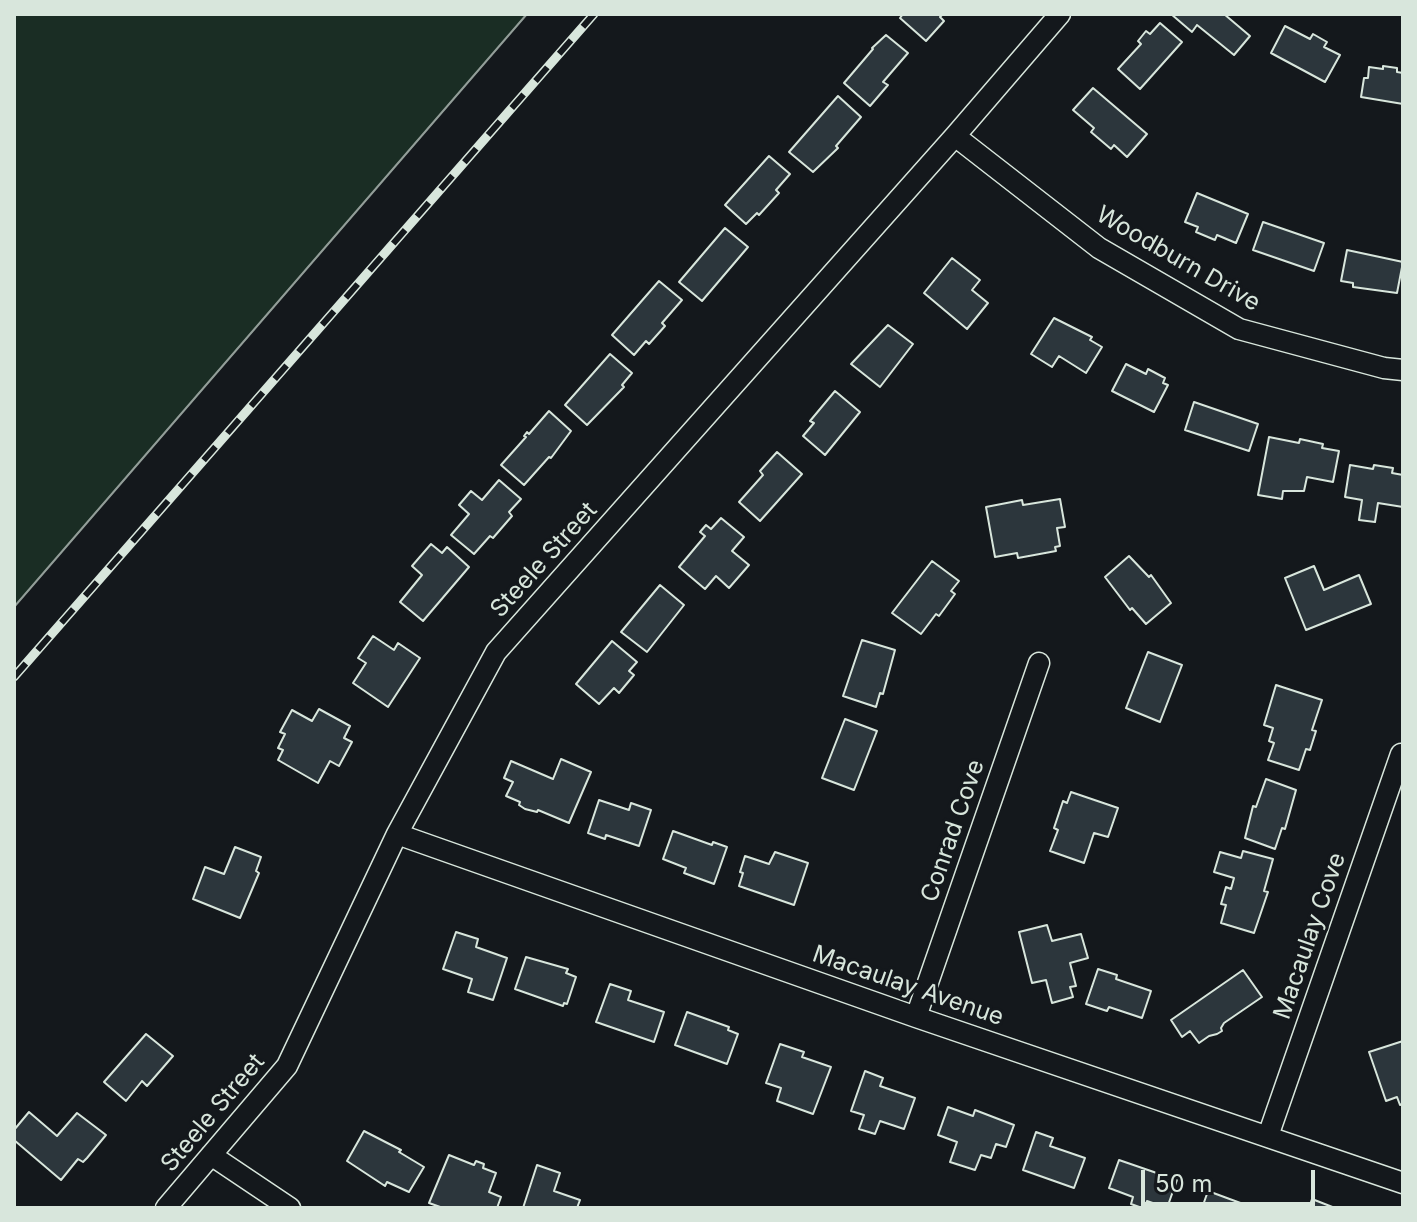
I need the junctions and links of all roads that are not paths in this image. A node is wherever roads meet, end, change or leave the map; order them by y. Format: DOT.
graph roads {
  1 [pos="1060,14"];
  2 [pos="955,136"];
  3 [pos="1403,370"];
  4 [pos="1039,663"];
  5 [pos="1401,754"];
  6 [pos="397,834"];
  7 [pos="916,1017"];
  8 [pos="1268,1136"];
  9 [pos="211,1155"];
  10 [pos="1403,1183"];
  11 [pos="166,1208"];
  12 [pos="290,1208"];
  1 -- 2 [label="street, Steele Street"];
  2 -- 3 [label="street, Woodburn Drive"];
  2 -- 6 [label="street, Steele Street"];
  4 -- 7 [label="street, Conrad Cove"];
  5 -- 8 [label="street, Macaulay Cove"];
  6 -- 7 [label="street, Macaulay Avenue"];
  6 -- 9 [label="street, Steele Street"];
  7 -- 8 [label="street, Macaulay Avenue"];
  8 -- 10 [label="street, Macaulay Avenue"];
  9 -- 11 [label="street, Steele Street"];
  9 -- 12 [label="street"];
}
